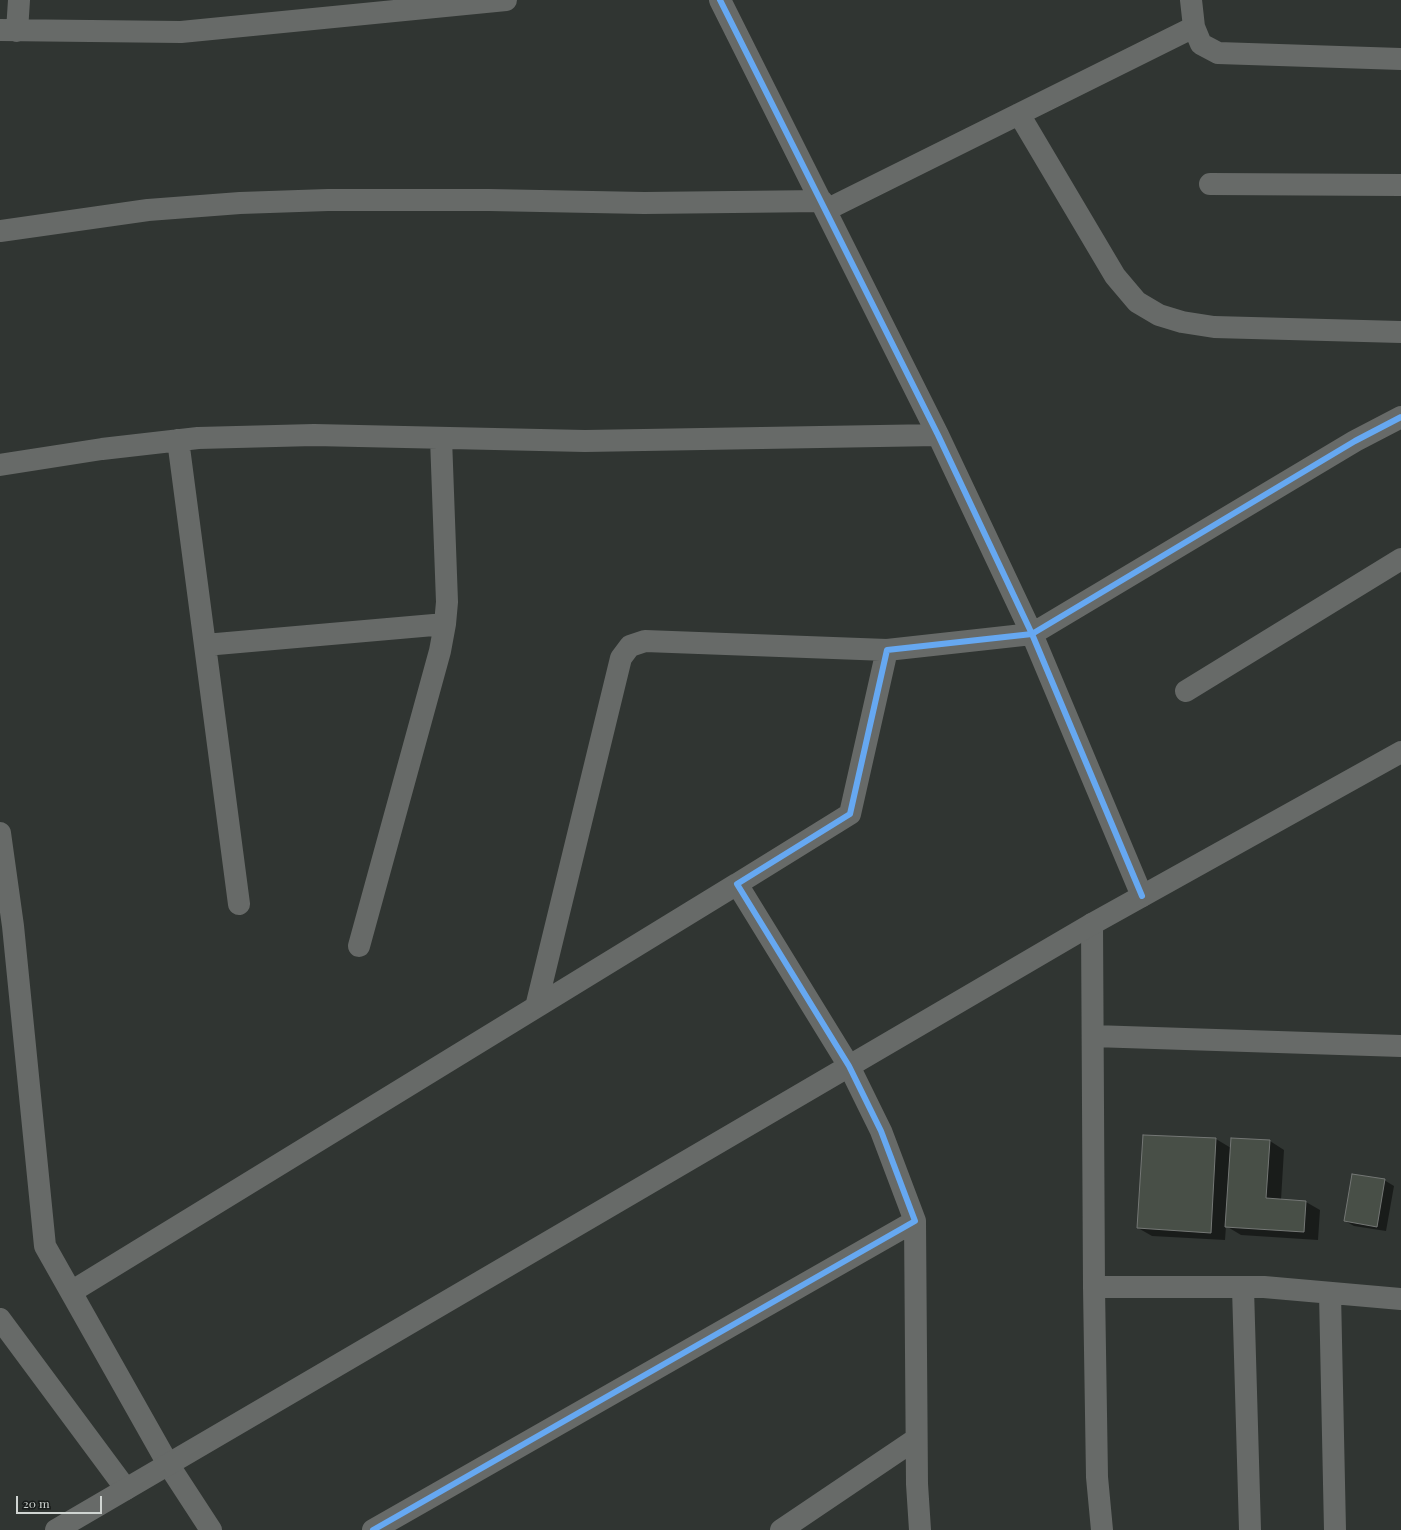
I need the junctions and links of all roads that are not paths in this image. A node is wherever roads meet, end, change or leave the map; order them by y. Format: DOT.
graph roads {
  1 [pos="19,0"];
  2 [pos="506,0"];
  3 [pos="720,0"];
  4 [pos="1191,0"];
  5 [pos="380,6"];
  6 [pos="1194,27"];
  7 [pos="9,30"];
  8 [pos="1401,59"];
  9 [pos="1019,114"];
  10 [pos="1210,184"];
  11 [pos="1401,185"];
  12 [pos="824,206"];
  13 [pos="0,231"];
  14 [pos="1401,332"];
  15 [pos="1401,417"];
  16 [pos="938,435"];
  17 [pos="440,438"];
  18 [pos="178,440"];
  19 [pos="0,465"];
  20 [pos="1401,559"];
  21 [pos="445,624"];
  22 [pos="1032,634"];
  23 [pos="204,645"];
  24 [pos="887,650"];
  25 [pos="1186,691"];
  26 [pos="1401,752"];
  27 [pos="0,833"];
  28 [pos="737,884"];
  29 [pos="1142,896"];
  30 [pos="239,904"];
  31 [pos="1092,924"];
  32 [pos="359,946"];
  33 [pos="536,1007"];
  34 [pos="1093,1036"];
  35 [pos="1401,1046"];
  36 [pos="849,1066"];
  37 [pos="915,1221"];
  38 [pos="1094,1287"];
  39 [pos="1243,1288"];
  40 [pos="71,1292"];
  41 [pos="1330,1293"];
  42 [pos="1401,1299"];
  43 [pos="0,1319"];
  44 [pos="916,1439"];
  45 [pos="168,1464"];
  46 [pos="126,1489"];
  47 [pos="56,1530"];
  48 [pos="212,1530"];
  49 [pos="373,1530"];
  50 [pos="782,1530"];
  51 [pos="920,1530"];
  52 [pos="1102,1530"];
  53 [pos="1250,1530"];
  54 [pos="1335,1530"];
  1 -- 7 [label="street"];
  2 -- 5 [label="street"];
  3 -- 12 [label="street"];
  4 -- 6 [label="street"];
  5 -- 7 [label="street"];
  6 -- 8 [label="street"];
  6 -- 9 [label="street"];
  9 -- 12 [label="street"];
  9 -- 14 [label="street"];
  10 -- 11 [label="street"];
  12 -- 13 [label="street"];
  12 -- 16 [label="street"];
  15 -- 22 [label="street"];
  16 -- 17 [label="street"];
  16 -- 22 [label="street"];
  17 -- 18 [label="street"];
  17 -- 21 [label="street"];
  18 -- 19 [label="street"];
  18 -- 23 [label="street"];
  20 -- 25 [label="street"];
  21 -- 23 [label="street"];
  21 -- 32 [label="street"];
  22 -- 24 [label="street"];
  22 -- 29 [label="street"];
  23 -- 30 [label="street"];
  24 -- 28 [label="street"];
  24 -- 33 [label="street"];
  26 -- 29 [label="street"];
  27 -- 40 [label="street"];
  28 -- 33 [label="street"];
  28 -- 36 [label="street"];
  29 -- 31 [label="street"];
  31 -- 34 [label="street"];
  31 -- 36 [label="street"];
  33 -- 40 [label="street"];
  34 -- 35 [label="street"];
  34 -- 38 [label="street"];
  36 -- 37 [label="street"];
  36 -- 45 [label="street"];
  37 -- 44 [label="street"];
  37 -- 49 [label="street"];
  38 -- 39 [label="street"];
  38 -- 52 [label="street"];
  39 -- 41 [label="street"];
  39 -- 53 [label="street"];
  40 -- 45 [label="street"];
  41 -- 42 [label="street"];
  41 -- 54 [label="street"];
  43 -- 46 [label="street"];
  44 -- 50 [label="street"];
  44 -- 51 [label="street"];
  45 -- 46 [label="street"];
  45 -- 48 [label="street"];
  46 -- 47 [label="street"];
}
